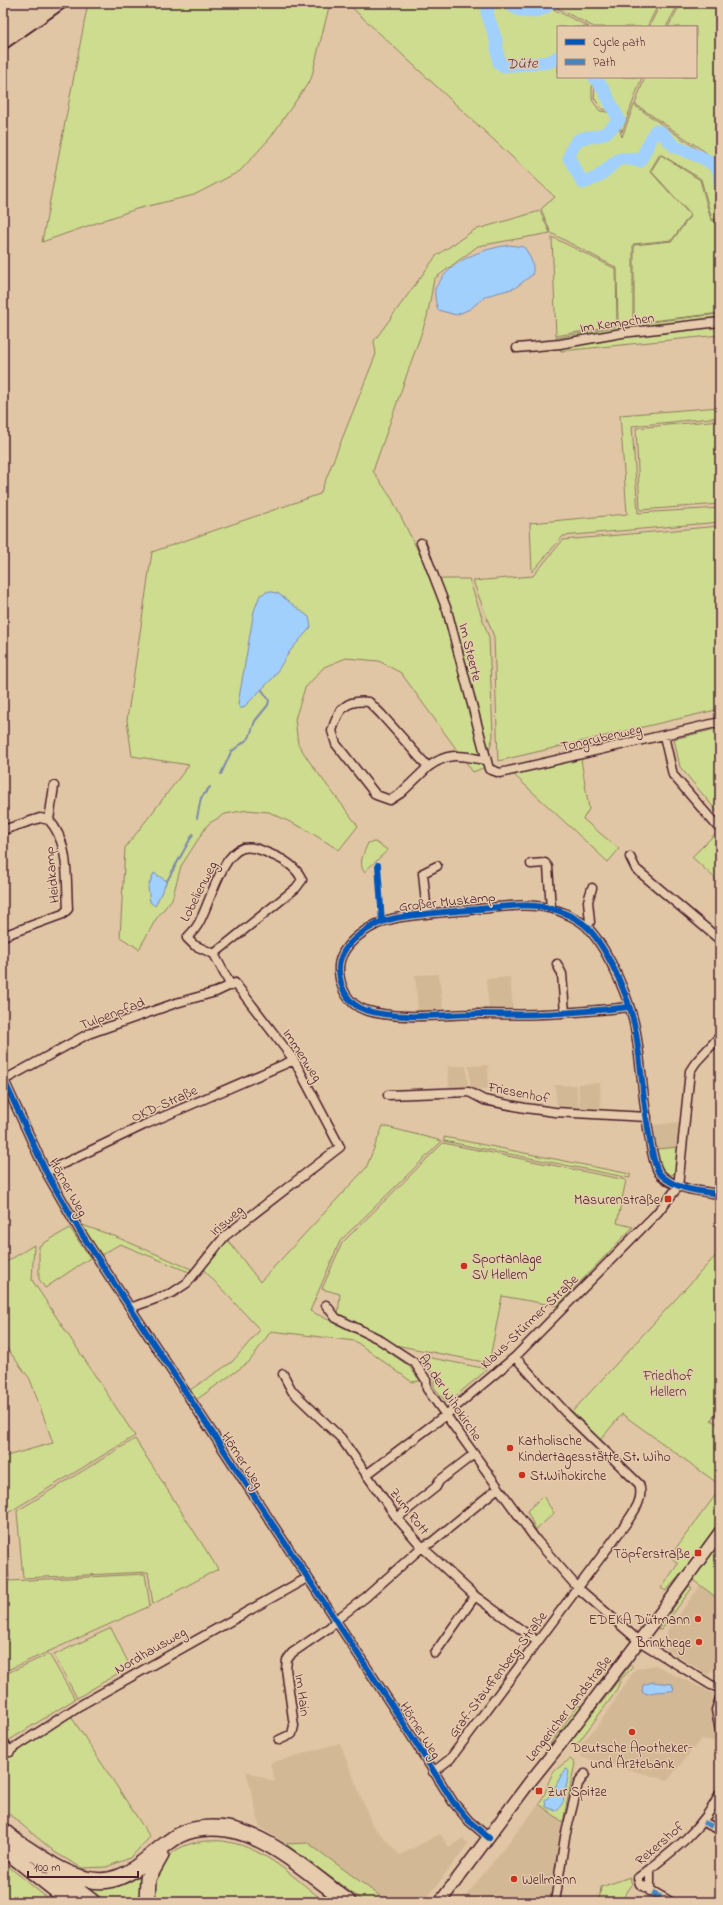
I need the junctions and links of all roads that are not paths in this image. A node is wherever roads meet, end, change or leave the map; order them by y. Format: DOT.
graph roads {
  1 [pos="720,322"];
  2 [pos="517,348"];
  3 [pos="421,543"];
  4 [pos="720,722"];
  5 [pos="664,736"];
  6 [pos="485,760"];
  7 [pos="428,767"];
  8 [pos="489,769"];
  9 [pos="54,786"];
  10 [pos="49,820"];
  11 [pos="717,826"];
  12 [pos="3,830"];
  13 [pos="630,857"];
  14 [pos="531,864"];
  15 [pos="437,866"];
  16 [pos="592,888"];
  17 [pos="551,908"];
  18 [pos="427,914"];
  19 [pos="588,927"];
  20 [pos="3,936"];
  21 [pos="720,940"];
  22 [pos="214,954"];
  23 [pos="556,964"];
  24 [pos="233,984"];
  25 [pos="629,1007"];
  26 [pos="565,1013"];
  27 [pos="720,1036"];
  28 [pos="294,1060"];
  29 [pos="4,1079"];
  30 [pos="388,1095"];
  31 [pos="647,1118"];
  32 [pos="340,1147"];
  33 [pos="46,1172"];
  34 [pos="678,1187"];
  35 [pos="720,1194"];
  36 [pos="326,1304"];
  37 [pos="130,1308"];
  38 [pos="515,1357"];
  39 [pos="284,1374"];
  40 [pos="447,1414"];
  41 [pos="474,1454"];
  42 [pos="366,1475"];
  43 [pos="498,1488"];
  44 [pos="397,1518"];
  45 [pos="720,1532"];
  46 [pos="422,1547"];
  47 [pos="306,1578"];
  48 [pos="578,1588"];
  49 [pos="475,1596"];
  50 [pos="336,1620"];
  51 [pos="639,1641"];
  52 [pos="538,1642"];
  53 [pos="435,1653"];
  54 [pos="720,1688"];
  55 [pos="720,1698"];
  56 [pos="720,1731"];
  57 [pos="279,1740"];
  58 [pos="3,1742"];
  59 [pos="6,1754"];
  60 [pos="433,1772"];
  61 [pos="585,1774"];
  62 [pos="720,1793"];
  63 [pos="703,1822"];
  64 [pos="720,1830"];
  65 [pos="3,1831"];
  66 [pos="489,1838"];
  67 [pos="172,1840"];
  68 [pos="9,1845"];
  69 [pos="71,1902"];
  70 [pos="92,1902"];
  71 [pos="147,1902"];
  72 [pos="348,1902"];
  73 [pos="440,1902"];
  74 [pos="555,1902"];
  75 [pos="671,1902"];
  1 -- 2 [label="street, Im Kempchen"];
  3 -- 6 [label="street, Im Steerte"];
  4 -- 5 [label="street, Tongrubenweg"];
  5 -- 8 [label="street, Tongrubenweg"];
  5 -- 11 [label="street"];
  6 -- 7 [label="street"];
  6 -- 8 [label="street, Im Steerte"];
  7 -- 7 [label="street"];
  9 -- 10 [label="street"];
  10 -- 12 [label="street"];
  10 -- 20 [label="street, Heidkamp"];
  13 -- 21 [label="street"];
  14 -- 17 [label="street"];
  15 -- 18 [label="street, Großer Muskamp"];
  16 -- 19 [label="street"];
  17 -- 18 [label="street, Großer Muskamp"];
  17 -- 19 [label="street, Großer Muskamp"];
  18 -- 26 [label="street, Großer Muskamp"];
  19 -- 25 [label="street, Großer Muskamp"];
  22 -- 22 [label="street, Lobelienweg"];
  22 -- 24 [label="street"];
  23 -- 26 [label="street"];
  24 -- 28 [label="street, Immenweg"];
  24 -- 29 [label="street, Tulpenpfad"];
  25 -- 26 [label="street, Großer Muskamp"];
  25 -- 31 [label="street, Großer Muskamp"];
  27 -- 34 [label="street"];
  28 -- 32 [label="street, Immenweg"];
  28 -- 33 [label="street, OKD-Straße"];
  29 -- 33 [label="street, Hörner Weg"];
  30 -- 31 [label="street, Friesenhof"];
  31 -- 34 [label="street, Großer Muskamp"];
  32 -- 37 [label="street, Irisweg"];
  33 -- 37 [label="street, Hörner Weg"];
  34 -- 35 [label="street"];
  34 -- 38 [label="street, Klaus-Stürmer-Straße"];
  36 -- 40 [label="street, An der Wihokirche"];
  37 -- 47 [label="street, Hörner Weg"];
  38 -- 40 [label="street, Klaus-Stürmer-Straße"];
  38 -- 48 [label="street, Graf-Stauffenberg-Straße"];
  39 -- 42 [label="street, Zum Rott"];
  40 -- 41 [label="street, An der Wihokirche"];
  40 -- 42 [label="street, Klaus-Stürmer-Straße"];
  41 -- 43 [label="street, An der Wihokirche"];
  41 -- 44 [label="street, An der Wihokirche"];
  42 -- 44 [label="street, Zum Rott"];
  43 -- 46 [label="street"];
  43 -- 48 [label="street, An der Wihokirche"];
  44 -- 46 [label="street, Zum Rott"];
  45 -- 51 [label="main road, Lengericher Landstraße"];
  46 -- 49 [label="street, Zum Rott"];
  46 -- 50 [label="street"];
  47 -- 50 [label="street, Hörner Weg"];
  47 -- 59 [label="street, Nordhausweg"];
  48 -- 51 [label="street, An der Wihokirche"];
  48 -- 52 [label="street, Graf-Stauffenberg-Straße"];
  49 -- 52 [label="street, Zum Rott"];
  49 -- 53 [label="street"];
  50 -- 57 [label="street, Im Hain"];
  50 -- 60 [label="street, Hörner Weg"];
  51 -- 54 [label="street"];
  51 -- 66 [label="main road, Lengericher Landstraße"];
  52 -- 60 [label="street, Graf-Stauffenberg-Straße"];
  55 -- 56 [label="street"];
  58 -- 59 [label="street, Nordhausweg"];
  60 -- 66 [label="street, Hörner Weg"];
  61 -- 74 [label="street"];
  62 -- 63 [label="street, Rekershof"];
  63 -- 64 [label="street"];
  63 -- 75 [label="street, Rekershof"];
  65 -- 68 [label="highway"];
  66 -- 73 [label="main road, Lengericher Landstraße"];
  67 -- 68 [label="highway"];
  67 -- 71 [label="highway"];
  67 -- 72 [label="highway"];
  68 -- 69 [label="highway"];
  68 -- 70 [label="highway"];
}
